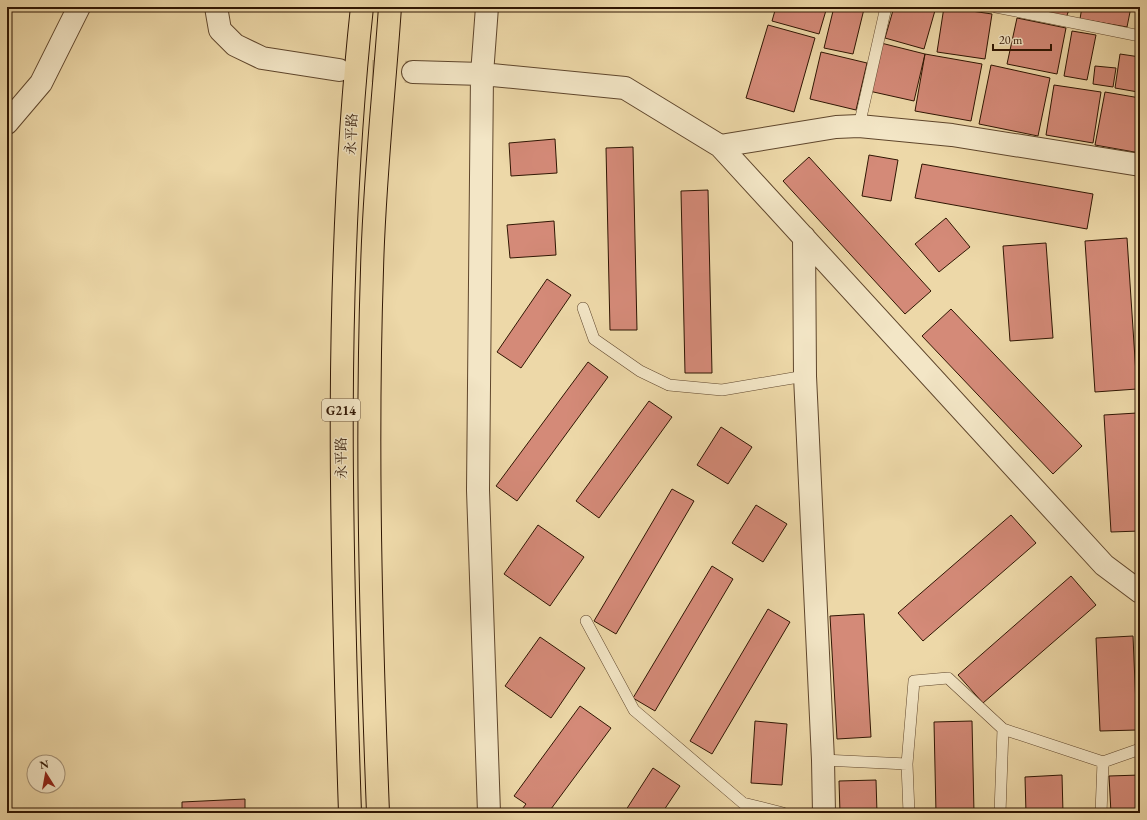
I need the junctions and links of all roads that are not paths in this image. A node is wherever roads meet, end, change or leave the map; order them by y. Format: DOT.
graph roads {
  1 [pos="79,7"];
  2 [pos="216,7"];
  3 [pos="362,7"];
  4 [pos="390,7"];
  5 [pos="487,7"];
  6 [pos="886,7"];
  7 [pos="996,7"];
  8 [pos="1140,36"];
  9 [pos="339,70"];
  10 [pos="413,72"];
  11 [pos="482,74"];
  12 [pos="7,123"];
  13 [pos="859,126"];
  14 [pos="720,146"];
  15 [pos="1140,165"];
  16 [pos="804,237"];
  17 [pos="583,308"];
  18 [pos="805,376"];
  19 [pos="1140,592"];
  20 [pos="586,621"];
  21 [pos="1002,729"];
  22 [pos="1140,749"];
  23 [pos="823,760"];
  24 [pos="1103,762"];
  25 [pos="907,764"];
  26 [pos="350,813"];
  27 [pos="378,813"];
  28 [pos="489,813"];
  29 [pos="783,813"];
  30 [pos="824,813"];
  31 [pos="910,813"];
  32 [pos="1000,813"];
  33 [pos="1101,813"];
  1 -- 12 [label="street"];
  2 -- 9 [label="street"];
  3 -- 26 [label="highway, 永平路 / G214"];
  4 -- 27 [label="highway, 永平路 / G214"];
  5 -- 11 [label="street"];
  6 -- 13 [label="lane"];
  7 -- 8 [label="lane"];
  10 -- 11 [label="street"];
  11 -- 14 [label="street"];
  11 -- 28 [label="street"];
  13 -- 14 [label="street"];
  13 -- 15 [label="street"];
  14 -- 16 [label="street"];
  16 -- 18 [label="street"];
  16 -- 19 [label="street"];
  17 -- 18 [label="lane"];
  18 -- 23 [label="street"];
  20 -- 29 [label="lane"];
  21 -- 24 [label="lane"];
  21 -- 25 [label="lane"];
  21 -- 32 [label="lane"];
  22 -- 24 [label="lane"];
  23 -- 25 [label="lane"];
  23 -- 30 [label="street"];
  24 -- 33 [label="lane"];
  25 -- 31 [label="lane"];
}
